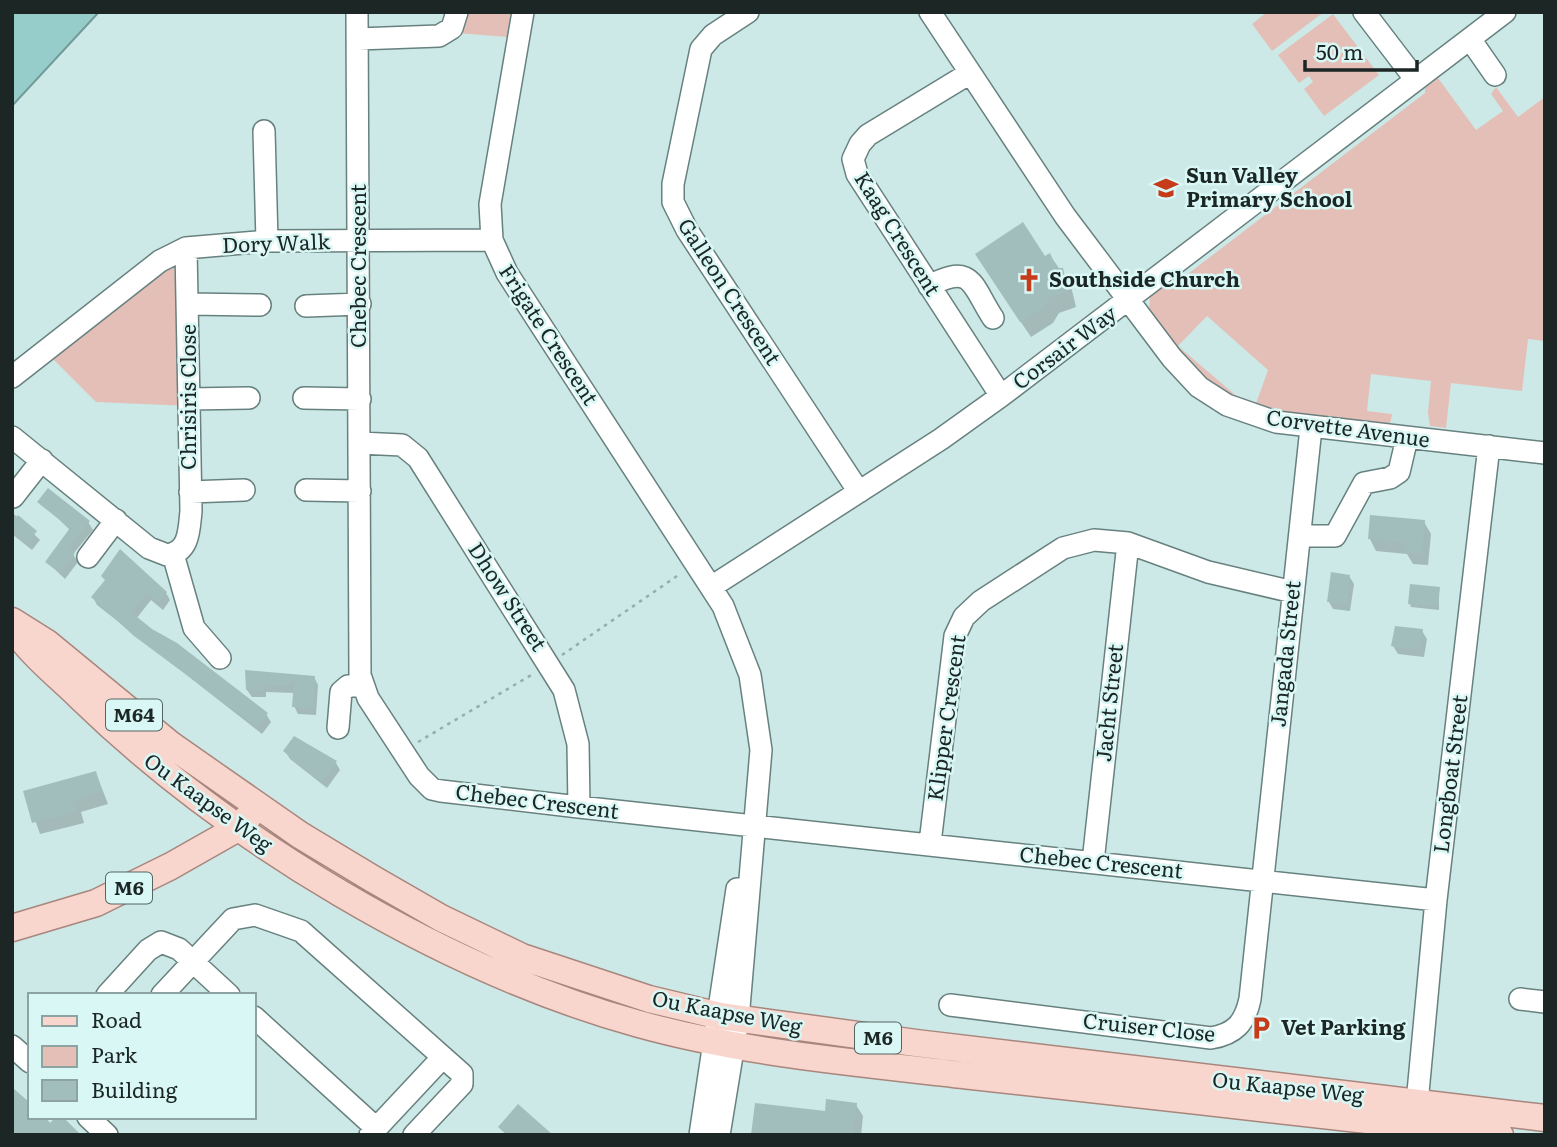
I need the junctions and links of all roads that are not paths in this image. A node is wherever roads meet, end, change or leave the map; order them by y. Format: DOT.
graph roads {
  1 [pos="357,12"];
  2 [pos="457,12"];
  3 [pos="523,12"];
  4 [pos="748,12"];
  5 [pos="930,12"];
  6 [pos="1364,12"];
  7 [pos="1505,12"];
  8 [pos="358,39"];
  9 [pos="1470,39"];
  10 [pos="970,73"];
  11 [pos="1495,75"];
  12 [pos="1416,80"];
  13 [pos="264,131"];
  14 [pos="492,240"];
  15 [pos="267,241"];
  16 [pos="359,241"];
  17 [pos="186,248"];
  18 [pos="929,286"];
  19 [pos="1128,300"];
  20 [pos="189,304"];
  21 [pos="359,304"];
  22 [pos="260,305"];
  23 [pos="306,306"];
  24 [pos="993,318"];
  25 [pos="12,377"];
  26 [pos="1001,396"];
  27 [pos="248,398"];
  28 [pos="304,398"];
  29 [pos="360,398"];
  30 [pos="190,399"];
  31 [pos="1311,428"];
  32 [pos="12,438"];
  33 [pos="1407,438"];
  34 [pos="360,443"];
  35 [pos="1489,446"];
  36 [pos="1545,453"];
  37 [pos="41,460"];
  38 [pos="244,490"];
  39 [pos="306,490"];
  40 [pos="360,491"];
  41 [pos="190,492"];
  42 [pos="859,492"];
  43 [pos="13,497"];
  44 [pos="116,520"];
  45 [pos="1300,536"];
  46 [pos="1128,543"];
  47 [pos="173,554"];
  48 [pos="88,557"];
  49 [pos="712,587"];
  50 [pos="1293,592"];
  51 [pos="12,621"];
  52 [pos="12,628"];
  53 [pos="220,658"];
  54 [pos="363,685"];
  55 [pos="338,728"];
  56 [pos="258,807"];
  57 [pos="579,807"];
  58 [pos="238,828"];
  59 [pos="754,831"];
  60 [pos="930,843"];
  61 [pos="1093,862"];
  62 [pos="1262,881"];
  63 [pos="1436,900"];
  64 [pos="12,928"];
  65 [pos="193,962"];
  66 [pos="109,993"];
  67 [pos="164,993"];
  68 [pos="227,993"];
  69 [pos="1520,999"];
  70 [pos="1545,1002"];
  71 [pos="950,1005"];
  72 [pos="729,1017"];
  73 [pos="256,1019"];
  74 [pos="725,1044"];
  75 [pos="12,1046"];
  76 [pos="443,1057"];
  77 [pos="28,1060"];
  78 [pos="1545,1118"];
  79 [pos="90,1119"];
  80 [pos="1415,1121"];
  81 [pos="373,1131"];
  82 [pos="107,1135"];
  83 [pos="414,1135"];
  84 [pos="700,1135"];
  85 [pos="719,1135"];
  86 [pos="1500,1135"];
  1 -- 8 [label="street, Chebec Crescent"];
  2 -- 8 [label="street"];
  3 -- 14 [label="street, Frigate Crescent"];
  4 -- 42 [label="street, Galleon Crescent"];
  5 -- 10 [label="street, Corvette Avenue"];
  6 -- 12 [label="street"];
  7 -- 9 [label="street, Corsair Way"];
  8 -- 16 [label="street, Chebec Crescent"];
  9 -- 11 [label="street"];
  9 -- 12 [label="street, Corsair Way"];
  10 -- 18 [label="street, Kaag Crescent"];
  10 -- 19 [label="street, Corvette Avenue"];
  12 -- 19 [label="street, Corsair Way"];
  13 -- 15 [label="street"];
  14 -- 16 [label="street, Dory Walk"];
  14 -- 49 [label="street, Frigate Crescent"];
  15 -- 16 [label="street, Dory Walk"];
  15 -- 17 [label="street, Dory Walk"];
  16 -- 21 [label="street, Chebec Crescent"];
  17 -- 20 [label="street, Chrisiris Close"];
  17 -- 25 [label="street"];
  18 -- 24 [label="street"];
  18 -- 26 [label="street, Kaag Crescent"];
  19 -- 26 [label="street, Corsair Way"];
  19 -- 31 [label="street, Corvette Avenue"];
  20 -- 22 [label="street"];
  20 -- 30 [label="street, Chrisiris Close"];
  21 -- 23 [label="street"];
  21 -- 29 [label="street, Chebec Crescent"];
  26 -- 42 [label="street, Corsair Way"];
  27 -- 30 [label="street"];
  28 -- 29 [label="street"];
  29 -- 34 [label="street, Chebec Crescent"];
  30 -- 41 [label="street, Chrisiris Close"];
  31 -- 33 [label="street, Corvette Avenue"];
  31 -- 45 [label="street, Jangada Street"];
  32 -- 37 [label="street"];
  33 -- 35 [label="street, Corvette Avenue"];
  33 -- 45 [label="street"];
  34 -- 40 [label="street, Chebec Crescent"];
  34 -- 57 [label="street, Dhow Street"];
  35 -- 36 [label="street, Corvette Avenue"];
  35 -- 63 [label="street, Longboat Street"];
  37 -- 43 [label="street"];
  37 -- 44 [label="street"];
  38 -- 41 [label="street"];
  39 -- 40 [label="street"];
  40 -- 54 [label="street, Chebec Crescent"];
  41 -- 47 [label="street, Chrisiris Close"];
  42 -- 49 [label="street, Corsair Way"];
  44 -- 47 [label="street"];
  44 -- 48 [label="street"];
  45 -- 50 [label="street, Jangada Street"];
  46 -- 50 [label="street, Klipper Crescent"];
  46 -- 60 [label="street, Klipper Crescent"];
  46 -- 61 [label="street, Jacht Street"];
  47 -- 53 [label="street"];
  49 -- 59 [label="street, Frigate Crescent"];
  50 -- 62 [label="street, Jangada Street"];
  51 -- 56 [label="main road, Ou Kaapse Weg / M64"];
  52 -- 58 [label="main road, Ou Kaapse Weg / M64"];
  54 -- 55 [label="street"];
  54 -- 57 [label="street, Chebec Crescent"];
  56 -- 58 [label="main road, M6"];
  56 -- 72 [label="main road, Ou Kaapse Weg / M6"];
  57 -- 59 [label="street, Chebec Crescent"];
  58 -- 64 [label="main road, M6"];
  58 -- 74 [label="main road, Ou Kaapse Weg / M6"];
  59 -- 60 [label="street, Chebec Crescent"];
  59 -- 72 [label="street, Frigate Crescent"];
  60 -- 61 [label="street, Chebec Crescent"];
  61 -- 62 [label="street, Chebec Crescent"];
  62 -- 63 [label="street, Chebec Crescent"];
  62 -- 71 [label="street, Cruiser Close"];
  63 -- 80 [label="street, Longboat Street"];
  65 -- 66 [label="street"];
  65 -- 67 [label="street"];
  65 -- 68 [label="street"];
  65 -- 76 [label="street"];
  69 -- 70 [label="street"];
  72 -- 74 [label="street, Frigate Crescent"];
  72 -- 80 [label="main road, Ou Kaapse Weg / M6"];
  73 -- 81 [label="street"];
  74 -- 80 [label="main road, Ou Kaapse Weg / M6"];
  74 -- 84 [label="street"];
  74 -- 85 [label="street"];
  75 -- 77 [label="street"];
  76 -- 81 [label="street"];
  76 -- 83 [label="street"];
  78 -- 80 [label="main road, Ou Kaapse Weg / M6"];
  79 -- 82 [label="street"];
  80 -- 86 [label="main road, Ou Kaapse Weg / M6"];
}
